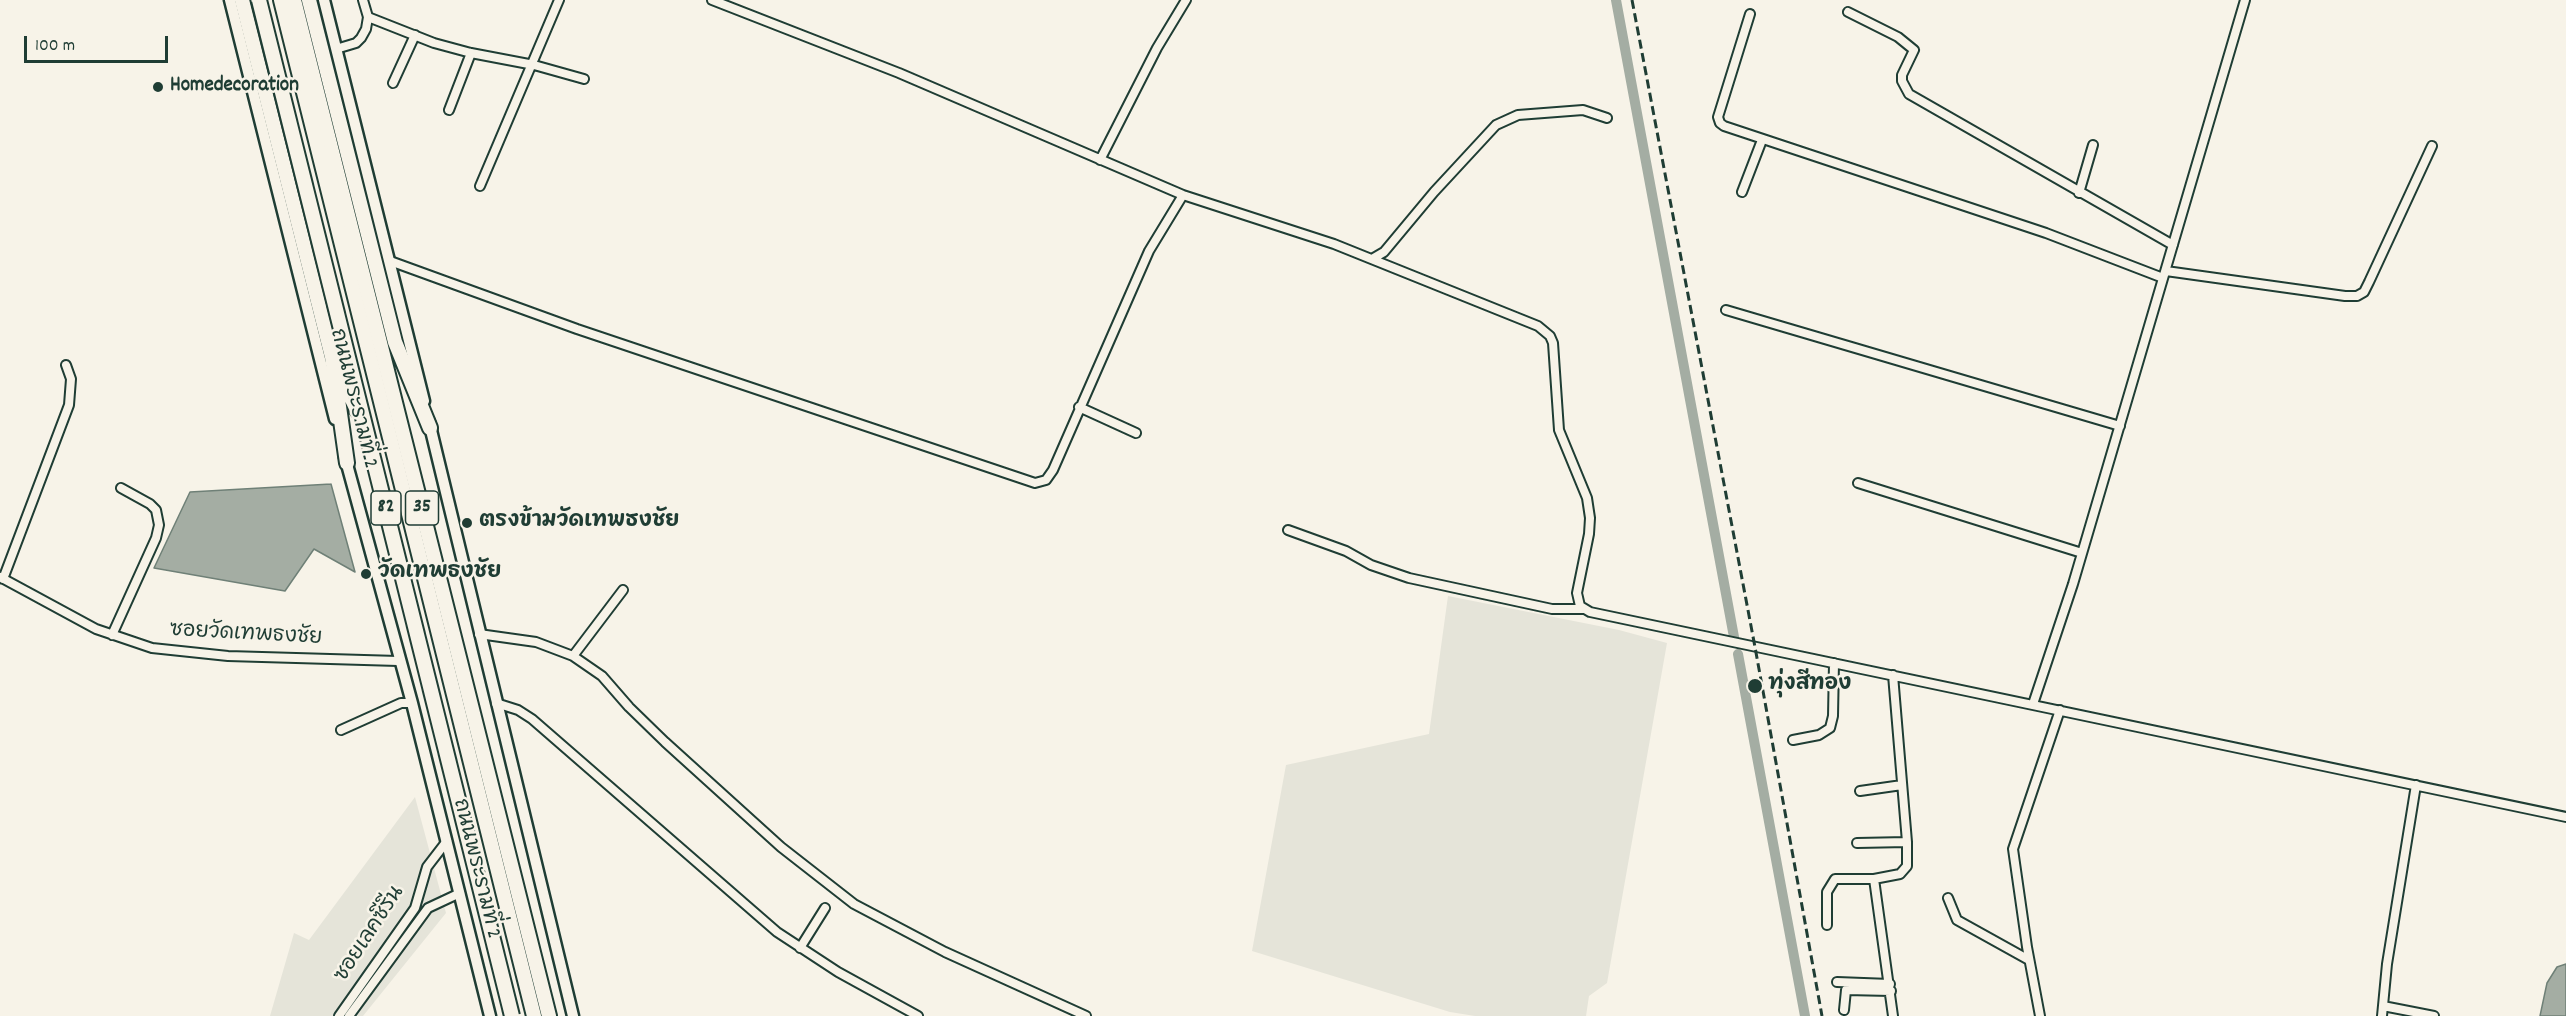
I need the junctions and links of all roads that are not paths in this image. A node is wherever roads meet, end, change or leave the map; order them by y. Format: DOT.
graph roads {
  1 [pos="231,0"];
  2 [pos="242,0"];
  3 [pos="261,0"];
  4 [pos="280,0"];
  5 [pos="294,0"];
  6 [pos="309,0"];
  7 [pos="324,0"];
  8 [pos="363,0"];
  9 [pos="559,0"];
  10 [pos="712,0"];
  11 [pos="1186,0"];
  12 [pos="2245,0"];
  13 [pos="1848,12"];
  14 [pos="1750,14"];
  15 [pos="368,17"];
  16 [pos="415,35"];
  17 [pos="336,49"];
  18 [pos="471,53"];
  19 [pos="532,64"];
  20 [pos="584,79"];
  21 [pos="393,82"];
  22 [pos="449,110"];
  23 [pos="1606,118"];
  24 [pos="1762,140"];
  25 [pos="2093,145"];
  26 [pos="2432,146"];
  27 [pos="1100,160"];
  28 [pos="480,186"];
  29 [pos="1742,192"];
  30 [pos="2079,193"];
  31 [pos="1183,195"];
  32 [pos="2173,245"];
  33 [pos="1372,259"];
  34 [pos="390,261"];
  35 [pos="2165,275"];
  36 [pos="1726,310"];
  37 [pos="395,342"];
  38 [pos="332,357"];
  39 [pos="66,365"];
  40 [pos="1079,408"];
  41 [pos="2120,426"];
  42 [pos="430,428"];
  43 [pos="403,432"];
  44 [pos="1136,433"];
  45 [pos="372,440"];
  46 [pos="347,463"];
  47 [pos="1858,483"];
  48 [pos="121,488"];
  49 [pos="1288,530"];
  50 [pos="2082,553"];
  51 [pos="1,578"];
  52 [pos="623,590"];
  53 [pos="1586,609"];
  54 [pos="479,634"];
  55 [pos="112,635"];
  56 [pos="573,656"];
  57 [pos="398,661"];
  58 [pos="1834,663"];
  59 [pos="1893,675"];
  60 [pos="412,704"];
  61 [pos="496,704"];
  62 [pos="2033,704"];
  63 [pos="2060,710"];
  64 [pos="341,730"];
  65 [pos="1792,740"];
  66 [pos="1902,785"];
  67 [pos="2416,785"];
  68 [pos="1860,791"];
  69 [pos="2566,817"];
  70 [pos="447,841"];
  71 [pos="1907,842"];
  72 [pos="1857,843"];
  73 [pos="1874,879"];
  74 [pos="460,893"];
  75 [pos="1948,898"];
  76 [pos="825,908"];
  77 [pos="1827,925"];
  78 [pos="800,948"];
  79 [pos="2029,960"];
  80 [pos="1837,982"];
  81 [pos="1890,988"];
  82 [pos="2383,1006"];
  83 [pos="1844,1010"];
  84 [pos="341,1015"];
  85 [pos="487,1015"];
  86 [pos="349,1016"];
  87 [pos="513,1016"];
  88 [pos="534,1016"];
  89 [pos="549,1016"];
  90 [pos="573,1016"];
  91 [pos="918,1016"];
  92 [pos="1086,1016"];
  93 [pos="1893,1016"];
  94 [pos="2040,1016"];
  95 [pos="2382,1016"];
  96 [pos="2434,1016"];
  1 -- 46 [label="main road, ถนนพระรามที่ 2"];
  2 -- 38 [label="highway"];
  3 -- 45 [label="highway, ถนนพระรามที่ 2 / 35"];
  3 -- 87 [label="highway, 82, bridge"];
  4 -- 88 [label="highway, 82"];
  5 -- 43 [label="highway, ถนนพระรามที่ 2 / 35"];
  6 -- 37 [label="highway"];
  7 -- 17 [label="main road, 35"];
  8 -- 15 [label="street"];
  9 -- 19 [label="street"];
  10 -- 27 [label="street"];
  11 -- 27 [label="street"];
  12 -- 32 [label="street"];
  13 -- 30 [label="street"];
  14 -- 24 [label="street"];
  15 -- 16 [label="street"];
  15 -- 17 [label="street"];
  16 -- 18 [label="street"];
  16 -- 21 [label="street"];
  17 -- 34 [label="main road, 35"];
  18 -- 19 [label="street"];
  18 -- 22 [label="street"];
  19 -- 20 [label="street"];
  19 -- 28 [label="street"];
  23 -- 33 [label="street"];
  24 -- 29 [label="street"];
  24 -- 35 [label="street"];
  25 -- 30 [label="street"];
  26 -- 35 [label="street"];
  27 -- 31 [label="street"];
  30 -- 32 [label="street"];
  31 -- 33 [label="street"];
  31 -- 40 [label="street"];
  32 -- 35 [label="street"];
  33 -- 53 [label="street"];
  34 -- 40 [label="street"];
  34 -- 42 [label="main road, 35"];
  35 -- 41 [label="street"];
  36 -- 41 [label="street"];
  37 -- 42 [label="highway"];
  37 -- 43 [label="highway"];
  38 -- 45 [label="highway"];
  38 -- 46 [label="highway"];
  39 -- 51 [label="street"];
  40 -- 44 [label="street"];
  41 -- 50 [label="street"];
  42 -- 54 [label="main road, 35"];
  43 -- 89 [label="highway, ถนนพระรามที่ 2 / 35"];
  45 -- 87 [label="highway, ถนนพระรามที่ 2 / 35"];
  46 -- 57 [label="main road, ถนนพระรามที่ 2"];
  47 -- 50 [label="street"];
  48 -- 55 [label="street"];
  49 -- 53 [label="street"];
  50 -- 62 [label="street"];
  51 -- 55 [label="street, ซอยวัดเทพธงชัย"];
  52 -- 56 [label="street"];
  53 -- 58 [label="street"];
  54 -- 56 [label="street"];
  54 -- 61 [label="main road, 35"];
  55 -- 57 [label="street, ซอยวัดเทพธงชัย"];
  56 -- 92 [label="street"];
  57 -- 60 [label="main road, ถนนพระรามที่ 2"];
  58 -- 59 [label="street"];
  58 -- 65 [label="street"];
  59 -- 62 [label="street"];
  59 -- 66 [label="street"];
  60 -- 64 [label="street"];
  60 -- 70 [label="main road, ถนนพระรามที่ 2"];
  61 -- 78 [label="street"];
  61 -- 90 [label="main road, 35"];
  62 -- 63 [label="street"];
  63 -- 67 [label="street"];
  63 -- 79 [label="street"];
  66 -- 68 [label="street"];
  66 -- 71 [label="street"];
  67 -- 69 [label="street"];
  67 -- 82 [label="street"];
  70 -- 74 [label="main road, ถนนพระรามที่ 2"];
  70 -- 84 [label="street, ซอยเลคซีรีน"];
  71 -- 72 [label="street"];
  71 -- 73 [label="street"];
  73 -- 77 [label="street"];
  73 -- 81 [label="street"];
  74 -- 85 [label="main road, ถนนพระรามที่ 2"];
  74 -- 86 [label="street, ซอยเลคซีรีน"];
  75 -- 79 [label="street"];
  76 -- 78 [label="street"];
  78 -- 91 [label="street"];
  79 -- 94 [label="street"];
  80 -- 81 [label="street"];
  81 -- 83 [label="street"];
  81 -- 93 [label="street"];
  82 -- 95 [label="street"];
  82 -- 96 [label="street"];
}
